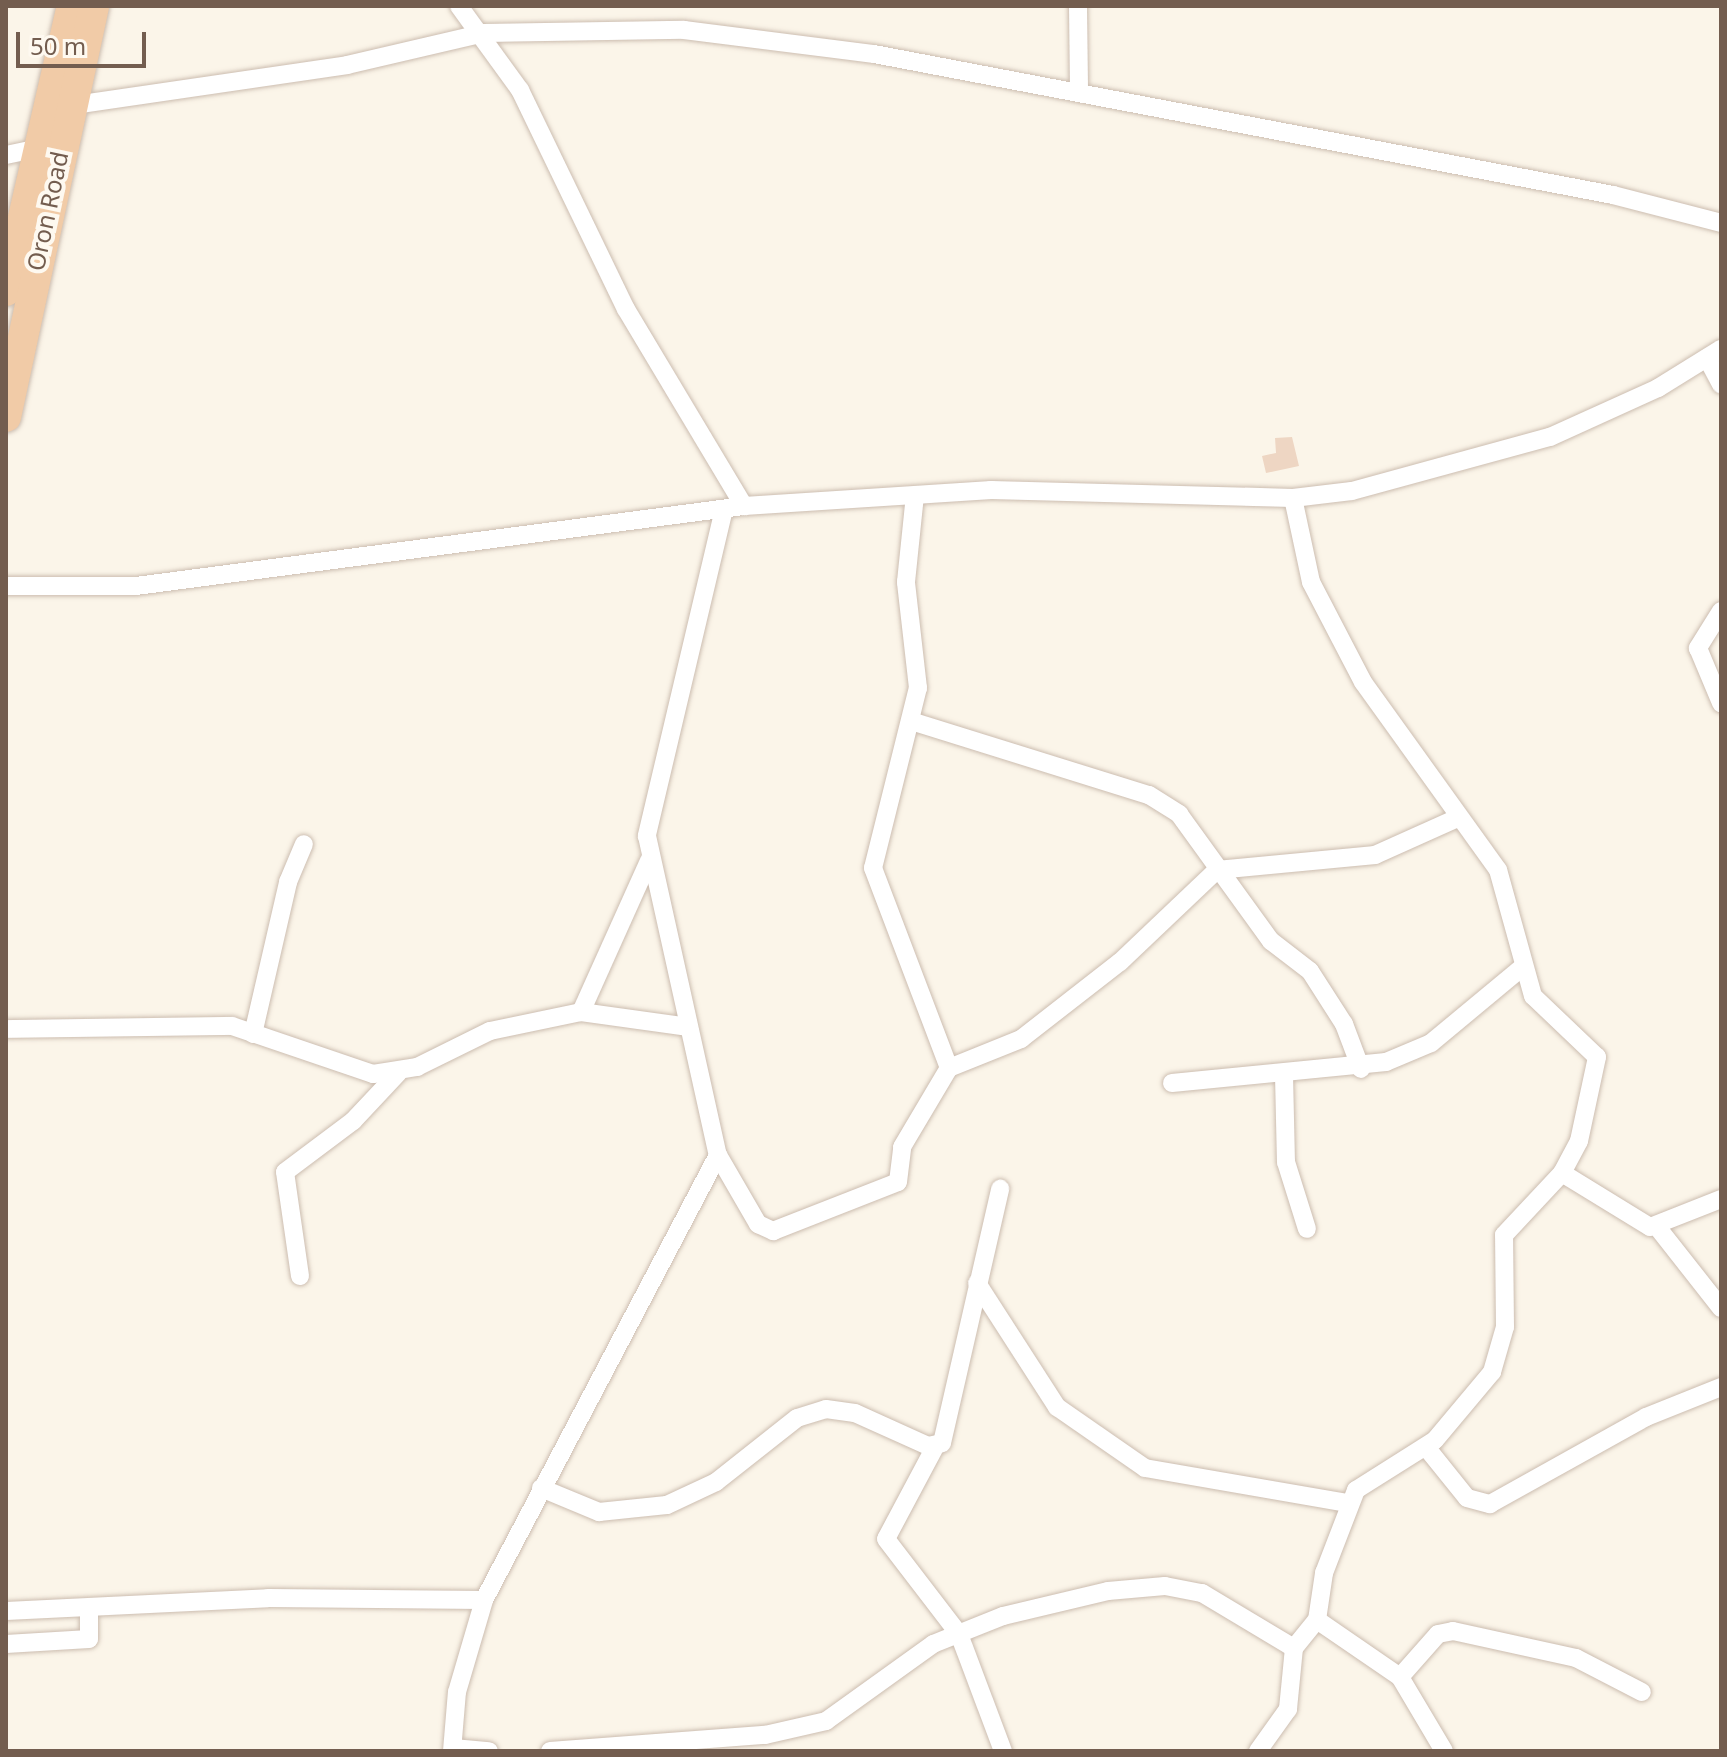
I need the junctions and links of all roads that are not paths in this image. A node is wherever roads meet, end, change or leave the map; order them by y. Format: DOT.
graph roads {
  1 [pos="72,6"];
  2 [pos="94,6"];
  3 [pos="459,6"];
  4 [pos="1078,6"];
  5 [pos="484,33"];
  6 [pos="1079,93"];
  7 [pos="59,105"];
  8 [pos="49,148"];
  9 [pos="6,155"];
  10 [pos="1721,223"];
  11 [pos="6,291"];
  12 [pos="1714,354"];
  13 [pos="1721,384"];
  14 [pos="6,417"];
  15 [pos="915,495"];
  16 [pos="1293,498"];
  17 [pos="744,506"];
  18 [pos="724,509"];
  19 [pos="6,586"];
  20 [pos="1721,611"];
  21 [pos="1721,703"];
  22 [pos="911,721"];
  23 [pos="1455,819"];
  24 [pos="304,844"];
  25 [pos="649,861"];
  26 [pos="1217,870"];
  27 [pos="1520,969"];
  28 [pos="581,1012"];
  29 [pos="689,1027"];
  30 [pos="6,1029"];
  31 [pos="253,1034"];
  32 [pos="949,1068"];
  33 [pos="1361,1069"];
  34 [pos="398,1073"];
  35 [pos="1284,1075"];
  36 [pos="1172,1083"];
  37 [pos="718,1155"];
  38 [pos="1562,1173"];
  39 [pos="1000,1189"];
  40 [pos="1721,1199"];
  41 [pos="1658,1228"];
  42 [pos="1307,1229"];
  43 [pos="300,1276"];
  44 [pos="977,1283"];
  45 [pos="1721,1308"];
  46 [pos="1721,1387"];
  47 [pos="936,1445"];
  48 [pos="1426,1447"];
  49 [pos="541,1488"];
  50 [pos="1348,1503"];
  51 [pos="484,1600"];
  52 [pos="89,1610"];
  53 [pos="6,1611"];
  54 [pos="1317,1620"];
  55 [pos="959,1634"];
  56 [pos="6,1644"];
  57 [pos="1294,1648"];
  58 [pos="1400,1677"];
  59 [pos="1642,1692"];
  60 [pos="452,1749"];
  61 [pos="489,1751"];
  62 [pos="550,1751"];
  63 [pos="1003,1751"];
  64 [pos="1258,1751"];
  65 [pos="1444,1751"];
  1 -- 7 [label="highway"];
  2 -- 7 [label="highway, Oron Road"];
  3 -- 5 [label="street"];
  4 -- 6 [label="street"];
  5 -- 6 [label="street"];
  5 -- 7 [label="street"];
  5 -- 17 [label="street"];
  6 -- 10 [label="street"];
  7 -- 8 [label="highway, Oron Road"];
  8 -- 9 [label="street"];
  8 -- 11 [label="highway"];
  8 -- 14 [label="highway, Oron Road"];
  12 -- 13 [label="street"];
  12 -- 16 [label="street"];
  15 -- 16 [label="street"];
  15 -- 17 [label="street"];
  15 -- 22 [label="street"];
  16 -- 23 [label="street"];
  17 -- 18 [label="street"];
  18 -- 19 [label="street"];
  18 -- 25 [label="street"];
  20 -- 21 [label="street"];
  22 -- 26 [label="street"];
  22 -- 32 [label="street"];
  23 -- 26 [label="street"];
  23 -- 27 [label="street"];
  24 -- 31 [label="street"];
  25 -- 28 [label="street"];
  25 -- 29 [label="street"];
  26 -- 32 [label="street"];
  26 -- 33 [label="street"];
  27 -- 33 [label="street"];
  27 -- 38 [label="street"];
  28 -- 29 [label="street"];
  28 -- 34 [label="street"];
  29 -- 37 [label="street"];
  30 -- 31 [label="street"];
  31 -- 34 [label="street"];
  32 -- 37 [label="street"];
  33 -- 35 [label="street"];
  34 -- 43 [label="street"];
  35 -- 36 [label="street"];
  35 -- 42 [label="street"];
  37 -- 49 [label="street"];
  38 -- 41 [label="street"];
  38 -- 48 [label="street"];
  39 -- 44 [label="street"];
  40 -- 41 [label="street"];
  41 -- 45 [label="street"];
  44 -- 47 [label="street"];
  44 -- 50 [label="street"];
  46 -- 48 [label="street"];
  47 -- 49 [label="street"];
  47 -- 55 [label="street"];
  48 -- 50 [label="street"];
  49 -- 51 [label="street"];
  50 -- 54 [label="street"];
  51 -- 52 [label="street"];
  51 -- 60 [label="street"];
  52 -- 53 [label="street"];
  52 -- 56 [label="street"];
  54 -- 57 [label="street"];
  54 -- 58 [label="street"];
  55 -- 57 [label="street"];
  55 -- 62 [label="street"];
  55 -- 63 [label="street"];
  57 -- 64 [label="street"];
  58 -- 59 [label="street"];
  58 -- 65 [label="street"];
  60 -- 61 [label="street"];
}
